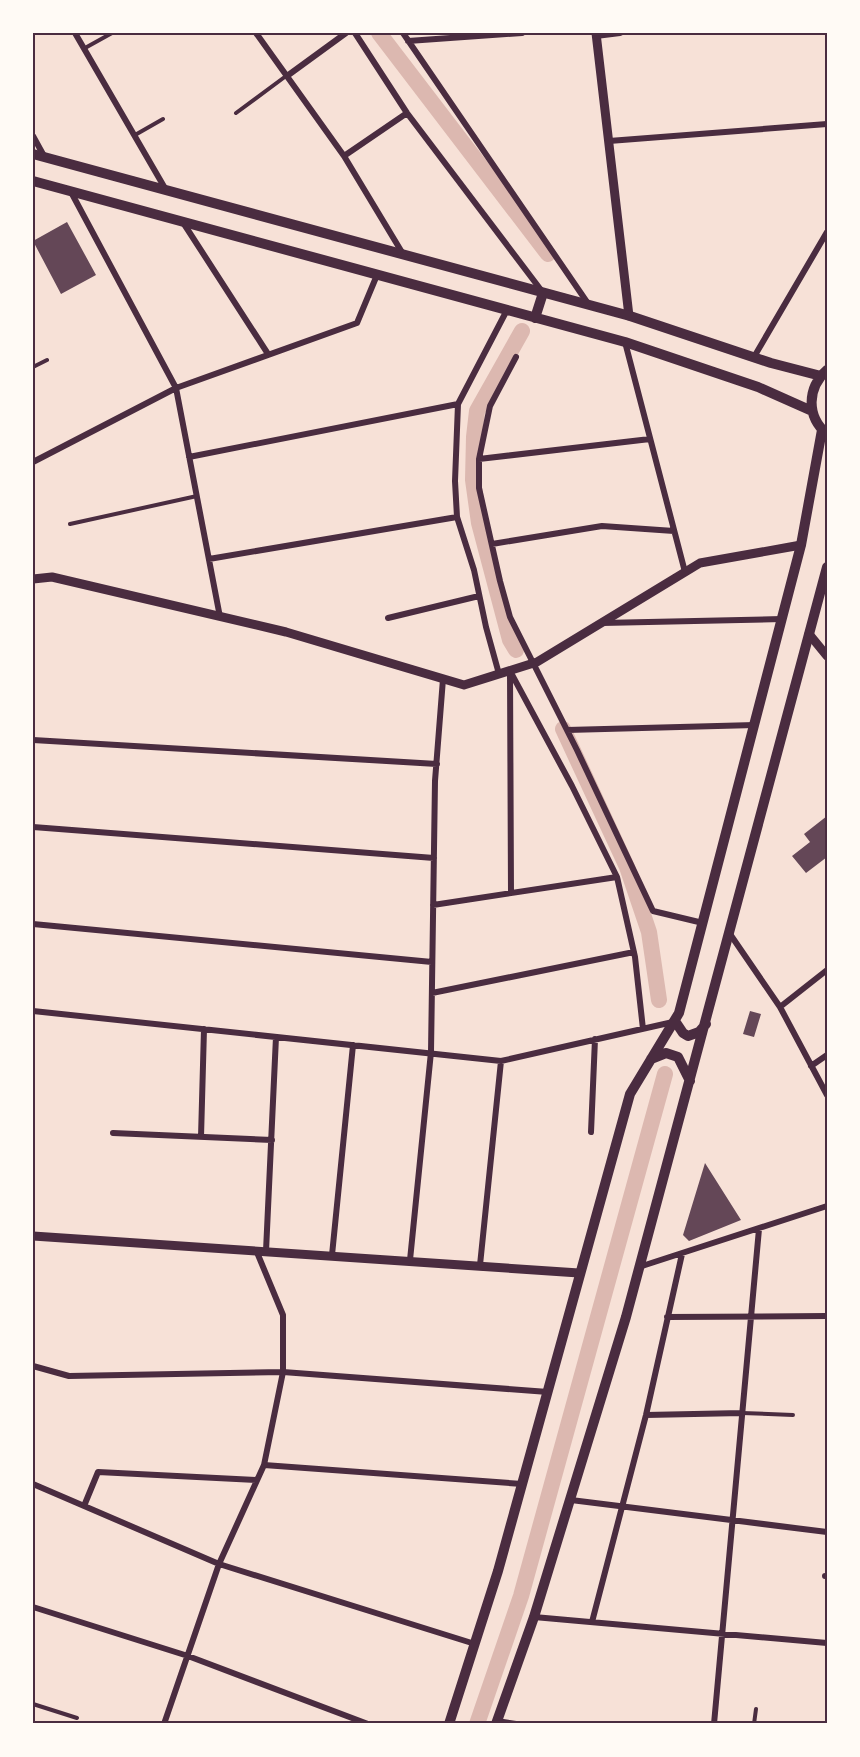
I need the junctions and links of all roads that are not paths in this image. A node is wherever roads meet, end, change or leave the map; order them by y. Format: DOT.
graph roads {
  1 [pos="75,33"];
  2 [pos="112,33"];
  3 [pos="256,33"];
  4 [pos="346,33"];
  5 [pos="355,33"];
  6 [pos="403,33"];
  7 [pos="522,33"];
  8 [pos="620,33"];
  9 [pos="596,34"];
  10 [pos="408,41"];
  11 [pos="84,49"];
  12 [pos="287,76"];
  13 [pos="236,113"];
  14 [pos="407,113"];
  15 [pos="163,119"];
  16 [pos="827,124"];
  17 [pos="134,135"];
  18 [pos="33,136"];
  19 [pos="609,141"];
  20 [pos="33,154"];
  21 [pos="344,156"];
  22 [pos="45,157"];
  23 [pos="33,181"];
  24 [pos="166,190"];
  25 [pos="71,191"];
  26 [pos="183,221"];
  27 [pos="827,232"];
  28 [pos="404,255"];
  29 [pos="376,274"];
  30 [pos="543,293"];
  31 [pos="590,305"];
  32 [pos="507,310"];
  33 [pos="629,316"];
  34 [pos="535,318"];
  35 [pos="625,342"];
  36 [pos="268,354"];
  37 [pos="516,357"];
  38 [pos="754,357"];
  39 [pos="47,360"];
  40 [pos="33,367"];
  41 [pos="824,373"];
  42 [pos="176,388"];
  43 [pos="458,404"];
  44 [pos="812,411"];
  45 [pos="824,432"];
  46 [pos="650,439"];
  47 [pos="189,457"];
  48 [pos="479,459"];
  49 [pos="33,462"];
  50 [pos="197,496"];
  51 [pos="457,517"];
  52 [pos="70,524"];
  53 [pos="674,531"];
  54 [pos="492,544"];
  55 [pos="801,544"];
  56 [pos="209,559"];
  57 [pos="827,567"];
  58 [pos="685,572"];
  59 [pos="33,579"];
  60 [pos="479,596"];
  61 [pos="220,617"];
  62 [pos="388,618"];
  63 [pos="782,619"];
  64 [pos="601,624"];
  65 [pos="809,634"];
  66 [pos="827,656"];
  67 [pos="533,664"];
  68 [pos="510,671"];
  69 [pos="499,674"];
  70 [pos="443,679"];
  71 [pos="755,724"];
  72 [pos="567,730"];
  73 [pos="33,740"];
  74 [pos="437,764"];
  75 [pos="33,827"];
  76 [pos="434,858"];
  77 [pos="617,877"];
  78 [pos="511,893"];
  79 [pos="433,905"];
  80 [pos="703,923"];
  81 [pos="33,924"];
  82 [pos="730,934"];
  83 [pos="634,952"];
  84 [pos="432,962"];
  85 [pos="827,969"];
  86 [pos="432,993"];
  87 [pos="780,1007"];
  88 [pos="33,1011"];
  89 [pos="675,1021"];
  90 [pos="706,1024"];
  91 [pos="204,1029"];
  92 [pos="643,1029"];
  93 [pos="276,1036"];
  94 [pos="595,1040"];
  95 [pos="353,1045"];
  96 [pos="431,1052"];
  97 [pos="827,1055"];
  98 [pos="650,1059"];
  99 [pos="501,1061"];
  100 [pos="811,1066"];
  101 [pos="690,1081"];
  102 [pos="827,1095"];
  103 [pos="113,1132"];
  104 [pos="591,1132"];
  105 [pos="201,1137"];
  106 [pos="272,1140"];
  107 [pos="827,1206"];
  108 [pos="759,1229"];
  109 [pos="33,1236"];
  110 [pos="261,1251"];
  111 [pos="682,1254"];
  112 [pos="332,1255"];
  113 [pos="410,1260"];
  114 [pos="480,1265"];
  115 [pos="639,1267"];
  116 [pos="579,1273"];
  117 [pos="751,1316"];
  118 [pos="827,1316"];
  119 [pos="667,1317"];
  120 [pos="33,1366"];
  121 [pos="283,1372"];
  122 [pos="548,1392"];
  123 [pos="742,1413"];
  124 [pos="646,1415"];
  125 [pos="793,1415"];
  126 [pos="264,1465"];
  127 [pos="257,1480"];
  128 [pos="33,1484"];
  129 [pos="522,1484"];
  130 [pos="571,1500"];
  131 [pos="84,1506"];
  132 [pos="622,1506"];
  133 [pos="732,1520"];
  134 [pos="827,1532"];
  135 [pos="219,1564"];
  136 [pos="33,1607"];
  137 [pos="534,1617"];
  138 [pos="592,1623"];
  139 [pos="722,1634"];
  140 [pos="827,1643"];
  141 [pos="476,1644"];
  142 [pos="188,1656"];
  143 [pos="33,1704"];
  144 [pos="756,1708"];
  145 [pos="77,1718"];
  146 [pos="497,1722"];
  147 [pos="164,1724"];
  148 [pos="368,1724"];
  149 [pos="449,1724"];
  150 [pos="516,1724"];
  151 [pos="714,1724"];
  152 [pos="754,1724"];
  1 -- 11 [label="street"];
  2 -- 11 [label="lane"];
  3 -- 12 [label="street"];
  4 -- 12 [label="street"];
  5 -- 14 [label="street"];
  6 -- 10 [label="street"];
  7 -- 10 [label="street"];
  8 -- 9 [label="street"];
  9 -- 19 [label="street"];
  10 -- 31 [label="street"];
  11 -- 17 [label="street"];
  12 -- 13 [label="lane"];
  12 -- 21 [label="street"];
  14 -- 21 [label="street"];
  14 -- 30 [label="street"];
  15 -- 17 [label="lane"];
  16 -- 19 [label="street"];
  17 -- 24 [label="street"];
  18 -- 22 [label="street"];
  19 -- 33 [label="street"];
  20 -- 22 [label="main road"];
  21 -- 28 [label="street"];
  22 -- 24 [label="main road"];
  23 -- 25 [label="main road"];
  24 -- 28 [label="main road"];
  25 -- 26 [label="main road"];
  25 -- 42 [label="street"];
  26 -- 29 [label="main road"];
  26 -- 36 [label="street"];
  27 -- 38 [label="street"];
  28 -- 30 [label="main road"];
  29 -- 32 [label="main road"];
  29 -- 36 [label="street"];
  30 -- 31 [label="main road"];
  30 -- 34 [label="main road"];
  31 -- 33 [label="main road"];
  32 -- 34 [label="main road"];
  32 -- 43 [label="street"];
  33 -- 38 [label="main road"];
  34 -- 35 [label="main road"];
  35 -- 44 [label="main road"];
  35 -- 46 [label="street"];
  36 -- 42 [label="street"];
  37 -- 48 [label="street"];
  38 -- 41 [label="main road"];
  39 -- 40 [label="lane"];
  41 -- 44 [label="main road"];
  42 -- 47 [label="street"];
  42 -- 49 [label="street"];
  43 -- 47 [label="street"];
  43 -- 51 [label="street"];
  44 -- 45 [label="main road"];
  45 -- 55 [label="main road"];
  46 -- 48 [label="street"];
  46 -- 53 [label="street"];
  47 -- 50 [label="street"];
  48 -- 54 [label="street"];
  50 -- 52 [label="lane"];
  50 -- 56 [label="street"];
  51 -- 56 [label="street"];
  51 -- 60 [label="street"];
  53 -- 54 [label="street"];
  53 -- 58 [label="street"];
  54 -- 67 [label="street"];
  55 -- 58 [label="street"];
  55 -- 63 [label="main road"];
  56 -- 61 [label="street"];
  57 -- 65 [label="main road"];
  58 -- 64 [label="street"];
  59 -- 61 [label="street"];
  60 -- 62 [label="street"];
  60 -- 69 [label="street"];
  61 -- 70 [label="street"];
  63 -- 64 [label="street"];
  63 -- 71 [label="main road"];
  64 -- 67 [label="street"];
  65 -- 66 [label="street"];
  65 -- 82 [label="main road"];
  67 -- 68 [label="street"];
  67 -- 72 [label="street"];
  68 -- 69 [label="street"];
  68 -- 77 [label="street"];
  68 -- 78 [label="street"];
  69 -- 70 [label="street"];
  70 -- 74 [label="street"];
  71 -- 72 [label="street"];
  71 -- 80 [label="main road"];
  72 -- 80 [label="street"];
  73 -- 74 [label="street"];
  74 -- 76 [label="street"];
  75 -- 76 [label="street"];
  76 -- 79 [label="street"];
  77 -- 78 [label="street"];
  77 -- 83 [label="street"];
  78 -- 79 [label="street"];
  79 -- 84 [label="street"];
  80 -- 89 [label="main road"];
  81 -- 84 [label="street"];
  82 -- 87 [label="street"];
  82 -- 90 [label="main road"];
  83 -- 86 [label="street"];
  83 -- 92 [label="street"];
  84 -- 86 [label="street"];
  85 -- 87 [label="street"];
  86 -- 96 [label="street"];
  87 -- 100 [label="street"];
  88 -- 91 [label="street"];
  89 -- 90 [label="main road"];
  89 -- 92 [label="street"];
  89 -- 98 [label="main road"];
  90 -- 101 [label="main road"];
  91 -- 93 [label="street"];
  91 -- 105 [label="street"];
  92 -- 94 [label="street"];
  93 -- 95 [label="street"];
  93 -- 106 [label="street"];
  94 -- 99 [label="street"];
  94 -- 104 [label="street"];
  95 -- 96 [label="street"];
  95 -- 112 [label="street"];
  96 -- 99 [label="street"];
  96 -- 113 [label="street"];
  97 -- 100 [label="street"];
  98 -- 101 [label="main road"];
  98 -- 116 [label="main road"];
  99 -- 114 [label="street"];
  100 -- 102 [label="street"];
  101 -- 115 [label="main road"];
  103 -- 105 [label="street"];
  105 -- 106 [label="street"];
  106 -- 110 [label="street"];
  107 -- 108 [label="street"];
  108 -- 111 [label="street"];
  108 -- 117 [label="street"];
  109 -- 110 [label="street"];
  110 -- 112 [label="street"];
  110 -- 121 [label="street"];
  111 -- 115 [label="street"];
  111 -- 119 [label="street"];
  112 -- 113 [label="street"];
  113 -- 114 [label="street"];
  114 -- 116 [label="street"];
  115 -- 130 [label="main road"];
  116 -- 122 [label="main road"];
  117 -- 118 [label="street"];
  117 -- 119 [label="street"];
  117 -- 123 [label="street"];
  119 -- 124 [label="street"];
  120 -- 121 [label="street"];
  121 -- 122 [label="street"];
  121 -- 126 [label="street"];
  122 -- 129 [label="main road"];
  123 -- 124 [label="street"];
  123 -- 125 [label="lane"];
  123 -- 133 [label="street"];
  124 -- 132 [label="street"];
  126 -- 127 [label="street"];
  126 -- 129 [label="street"];
  127 -- 131 [label="street"];
  127 -- 135 [label="street"];
  128 -- 131 [label="street"];
  129 -- 141 [label="main road"];
  130 -- 132 [label="street"];
  130 -- 137 [label="main road"];
  131 -- 135 [label="street"];
  132 -- 133 [label="street"];
  132 -- 138 [label="street"];
  133 -- 134 [label="street"];
  133 -- 139 [label="street"];
  135 -- 141 [label="street"];
  135 -- 142 [label="street"];
  136 -- 142 [label="street"];
  137 -- 138 [label="street"];
  137 -- 146 [label="main road"];
  138 -- 139 [label="street"];
  139 -- 140 [label="street"];
  139 -- 151 [label="street"];
  141 -- 149 [label="main road"];
  142 -- 147 [label="street"];
  142 -- 148 [label="street"];
  143 -- 145 [label="lane"];
  144 -- 152 [label="lane"];
  146 -- 150 [label="street"];
}
